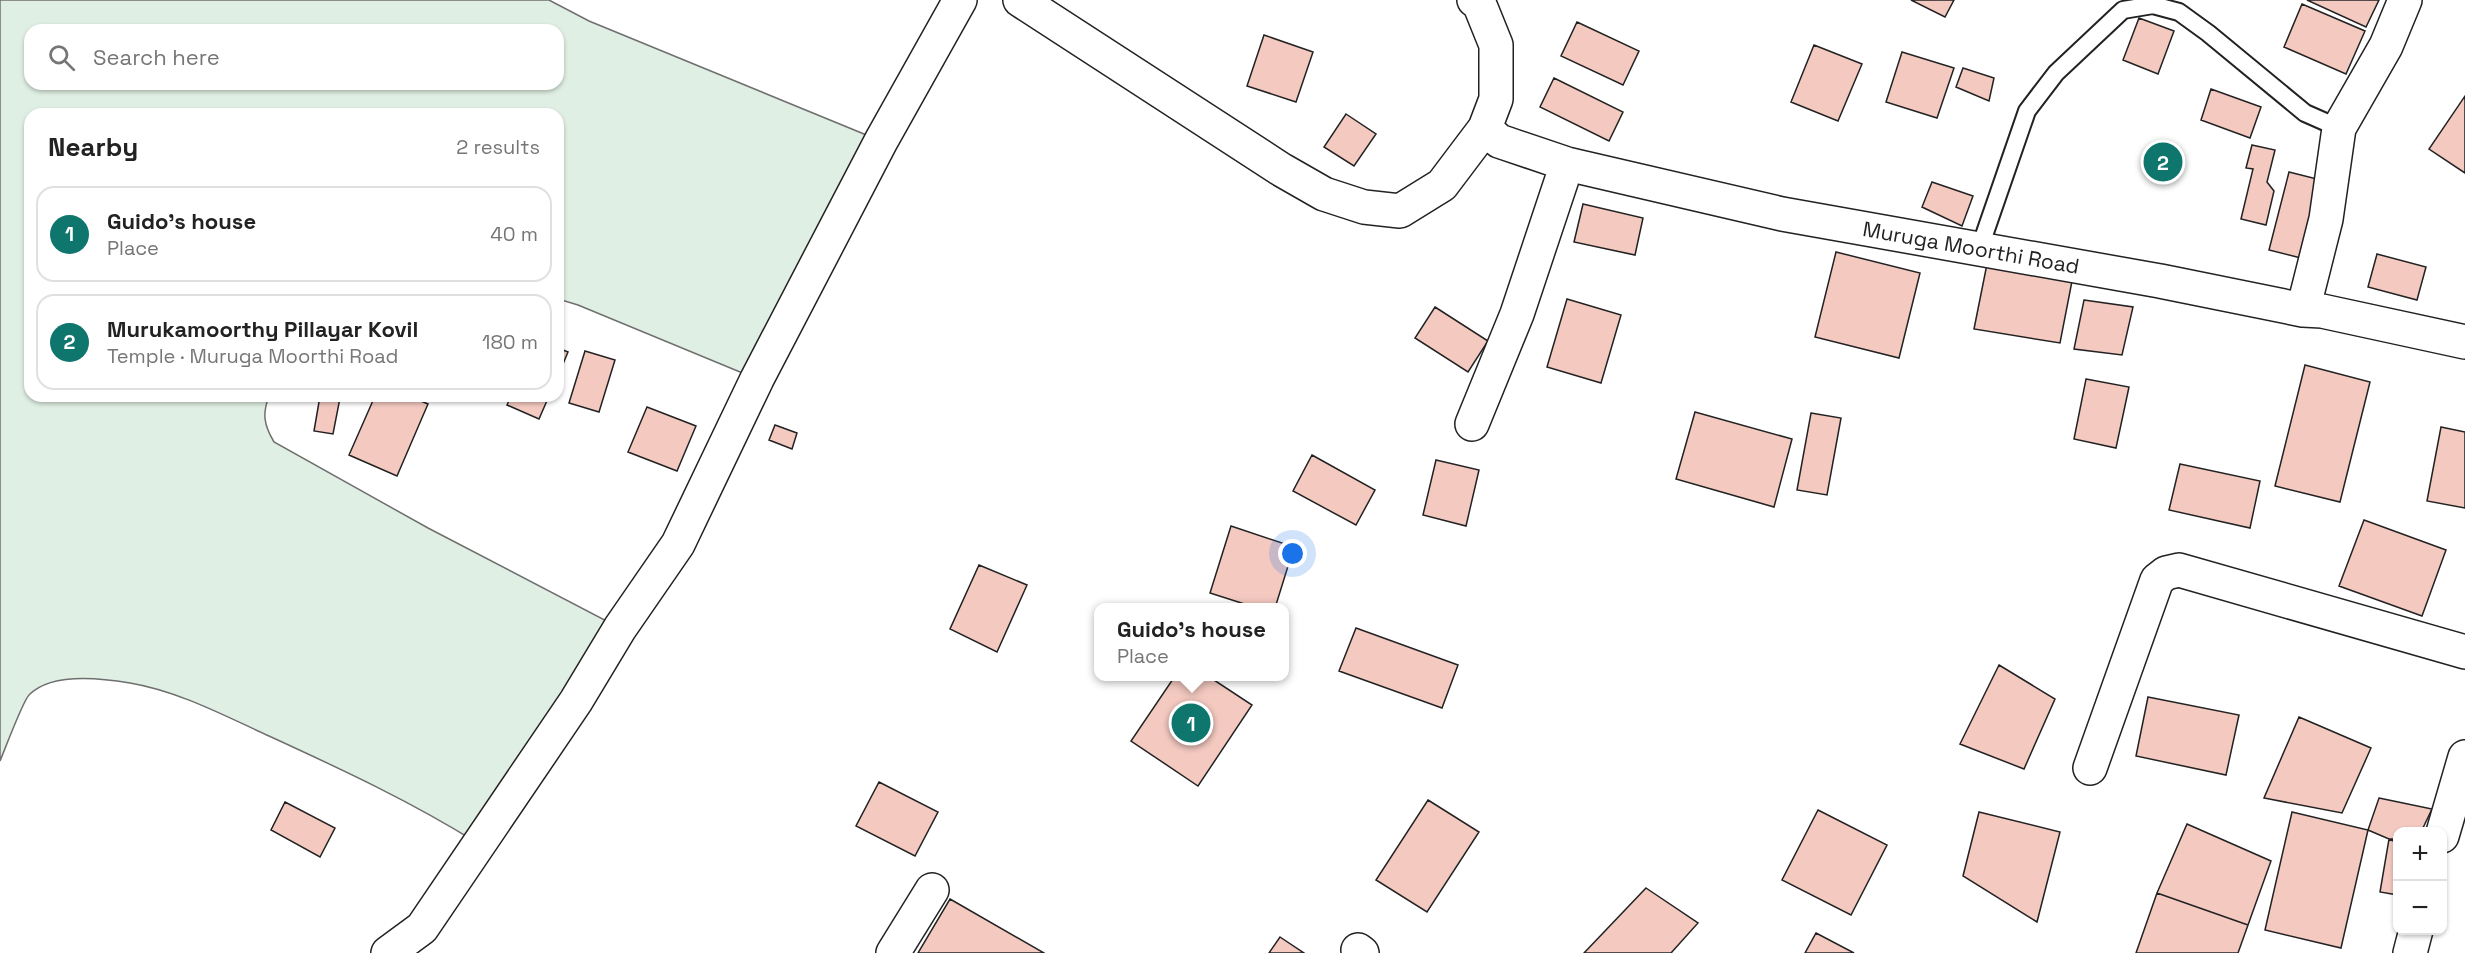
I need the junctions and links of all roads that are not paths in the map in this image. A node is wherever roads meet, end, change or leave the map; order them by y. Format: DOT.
graph roads {
  1 [pos="960,0"];
  2 [pos="1020,0"];
  3 [pos="1474,0"];
  4 [pos="2405,0"];
  5 [pos="1485,128"];
  6 [pos="2339,128"];
  7 [pos="1567,165"];
  8 [pos="1979,250"];
  9 [pos="2303,310"];
  10 [pos="2465,342"];
  11 [pos="1472,424"];
  12 [pos="2465,652"];
  13 [pos="2465,757"];
  14 [pos="2090,768"];
  15 [pos="2445,827"];
  16 [pos="932,890"];
  17 [pos="2415,935"];
  18 [pos="388,953"];
  19 [pos="893,953"];
  20 [pos="2410,953"];
  1 -- 18 [label="street"];
  2 -- 5 [label="street"];
  3 -- 5 [label="street"];
  4 -- 6 [label="street"];
  5 -- 7 [label="street, Muruga Moorthi Road"];
  6 -- 8 [label="lane"];
  6 -- 9 [label="street"];
  7 -- 8 [label="street, Muruga Moorthi Road"];
  7 -- 11 [label="street"];
  8 -- 9 [label="street, Muruga Moorthi Road"];
  9 -- 10 [label="street, Muruga Moorthi Road"];
  12 -- 14 [label="street"];
  13 -- 15 [label="street"];
  16 -- 19 [label="street"];
  17 -- 20 [label="street"];
}
